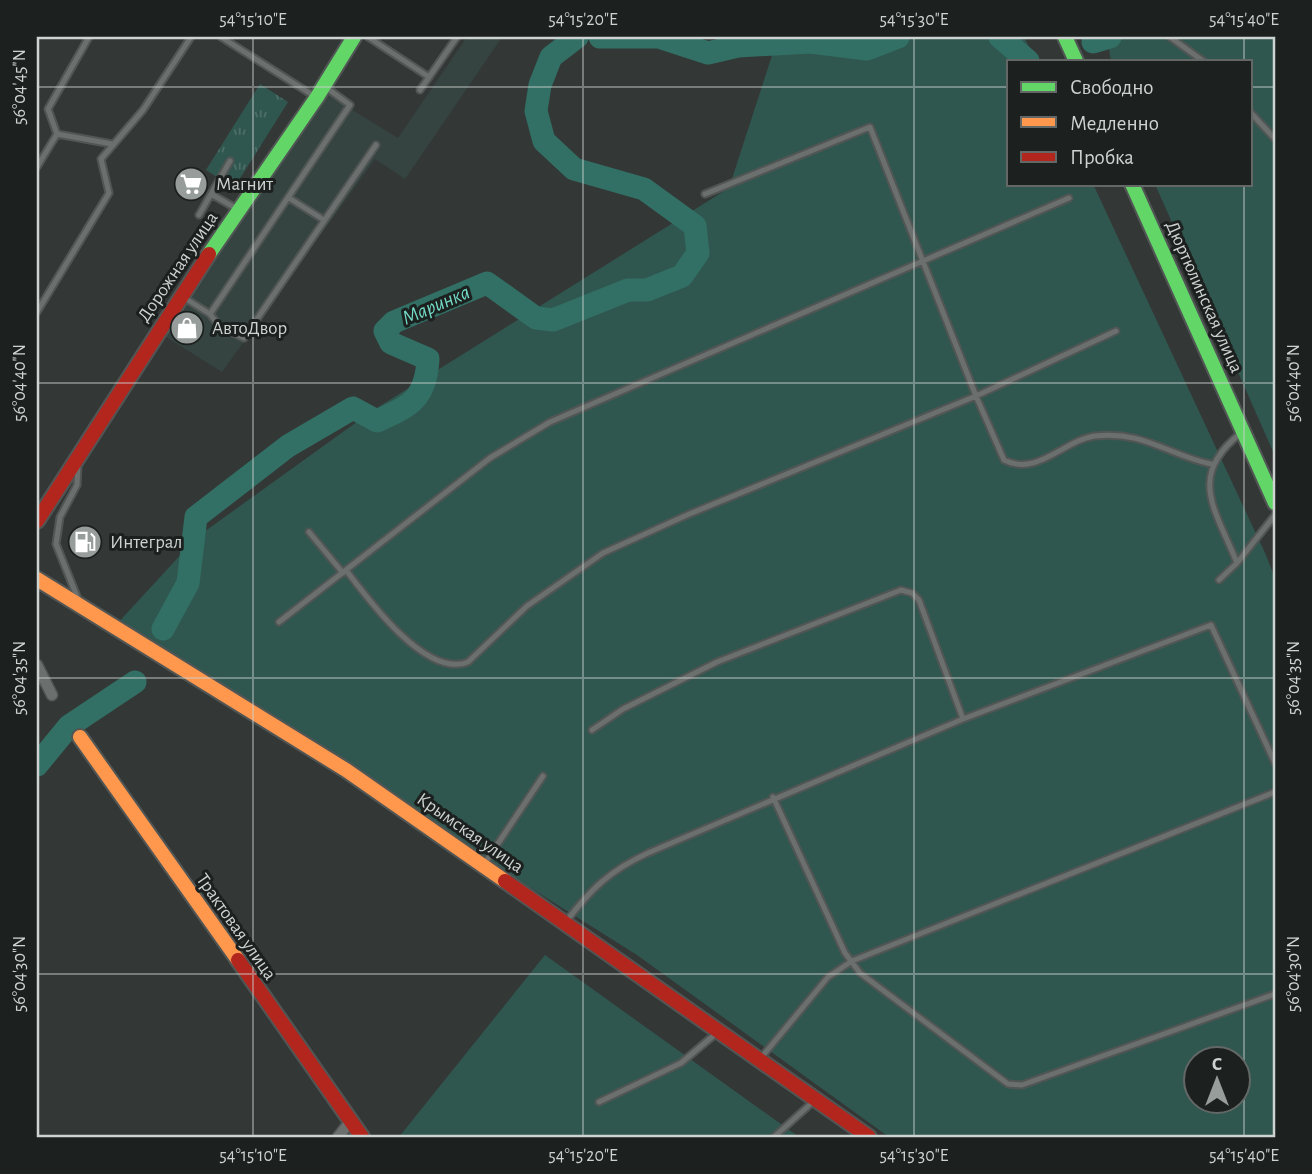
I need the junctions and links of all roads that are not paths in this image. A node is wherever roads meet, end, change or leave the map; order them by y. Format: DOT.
graph roads {
  1 [pos="89,37"];
  2 [pos="191,37"];
  3 [pos="223,37"];
  4 [pos="354,37"];
  5 [pos="368,37"];
  6 [pos="457,37"];
  7 [pos="1065,37"];
  8 [pos="1170,37"];
  9 [pos="1076,60"];
  10 [pos="1202,60"];
  11 [pos="429,77"];
  12 [pos="420,90"];
  13 [pos="320,91"];
  14 [pos="1252,114"];
  15 [pos="57,134"];
  16 [pos="1275,139"];
  17 [pos="112,144"];
  18 [pos="376,145"];
  19 [pos="230,161"];
  20 [pos="37,167"];
  21 [pos="1133,186"];
  22 [pos="211,194"];
  23 [pos="705,194"];
  24 [pos="289,198"];
  25 [pos="1069,198"];
  26 [pos="239,210"];
  27 [pos="199,215"];
  28 [pos="324,219"];
  29 [pos="922,261"];
  30 [pos="181,295"];
  31 [pos="37,312"];
  32 [pos="210,314"];
  33 [pos="1116,331"];
  34 [pos="976,397"];
  35 [pos="1243,431"];
  36 [pos="79,456"];
  37 [pos="1212,464"];
  38 [pos="1275,503"];
  39 [pos="1275,516"];
  40 [pos="37,521"];
  41 [pos="309,532"];
  42 [pos="1237,563"];
  43 [pos="345,571"];
  44 [pos="37,579"];
  45 [pos="1219,580"];
  46 [pos="79,602"];
  47 [pos="279,622"];
  48 [pos="37,665"];
  49 [pos="52,695"];
  50 [pos="963,719"];
  51 [pos="592,730"];
  52 [pos="80,737"];
  53 [pos="1275,763"];
  54 [pos="543,776"];
  55 [pos="1275,792"];
  56 [pos="774,797"];
  57 [pos="483,866"];
  58 [pos="565,923"];
  59 [pos="852,961"];
  60 [pos="1275,994"];
  61 [pos="719,1030"];
  62 [pos="760,1059"];
  63 [pos="816,1099"];
  64 [pos="598,1102"];
  65 [pos="349,1122"];
  66 [pos="338,1137"];
  67 [pos="362,1137"];
  68 [pos="774,1137"];
  69 [pos="869,1137"];
  1 -- 15 [label="lane"];
  2 -- 17 [label="lane"];
  3 -- 13 [label="lane"];
  4 -- 13 [label="main road, Дорожная улица"];
  5 -- 11 [label="lane"];
  6 -- 11 [label="lane"];
  7 -- 9 [label="main road"];
  8 -- 10 [label="lane"];
  11 -- 12 [label="lane"];
  13 -- 24 [label="lane"];
  13 -- 26 [label="main road, Дорожная улица"];
  14 -- 16 [label="lane"];
  15 -- 17 [label="lane"];
  15 -- 20 [label="lane"];
  17 -- 31 [label="lane"];
  18 -- 28 [label="lane"];
  19 -- 22 [label="lane"];
  21 -- 35 [label="main road, Дюртюлинская улица"];
  22 -- 26 [label="lane"];
  22 -- 27 [label="lane"];
  23 -- 29 [label="lane"];
  24 -- 28 [label="lane"];
  24 -- 32 [label="lane"];
  25 -- 29 [label="lane"];
  26 -- 30 [label="main road, Дорожная улица"];
  28 -- 32 [label="lane"];
  29 -- 34 [label="lane"];
  29 -- 43 [label="lane"];
  30 -- 32 [label="lane"];
  30 -- 36 [label="main road, Дорожная улица"];
  33 -- 34 [label="lane"];
  34 -- 37 [label="lane"];
  34 -- 43 [label="lane"];
  35 -- 37 [label="lane"];
  35 -- 38 [label="main road, Дюртюлинская улица"];
  36 -- 40 [label="main road, Дорожная улица"];
  36 -- 46 [label="lane"];
  37 -- 42 [label="lane"];
  39 -- 42 [label="lane"];
  41 -- 43 [label="lane"];
  42 -- 45 [label="lane"];
  43 -- 47 [label="lane"];
  44 -- 46 [label="main road, Крымская улица"];
  46 -- 57 [label="main road, Крымская улица"];
  48 -- 49 [label="street"];
  50 -- 51 [label="lane"];
  50 -- 53 [label="lane"];
  50 -- 56 [label="lane"];
  52 -- 65 [label="main road, Трактовая улица"];
  54 -- 57 [label="lane"];
  55 -- 59 [label="lane"];
  56 -- 58 [label="lane"];
  56 -- 59 [label="lane"];
  57 -- 58 [label="main road, Крымская улица"];
  58 -- 61 [label="main road, Крымская улица"];
  59 -- 60 [label="lane"];
  59 -- 62 [label="lane"];
  61 -- 62 [label="main road, Крымская улица"];
  61 -- 64 [label="lane"];
  62 -- 63 [label="main road, Крымская улица"];
  63 -- 68 [label="lane"];
  63 -- 69 [label="main road, Крымская улица"];
  65 -- 66 [label="street"];
  65 -- 67 [label="main road, Трактовая улица"];
}
